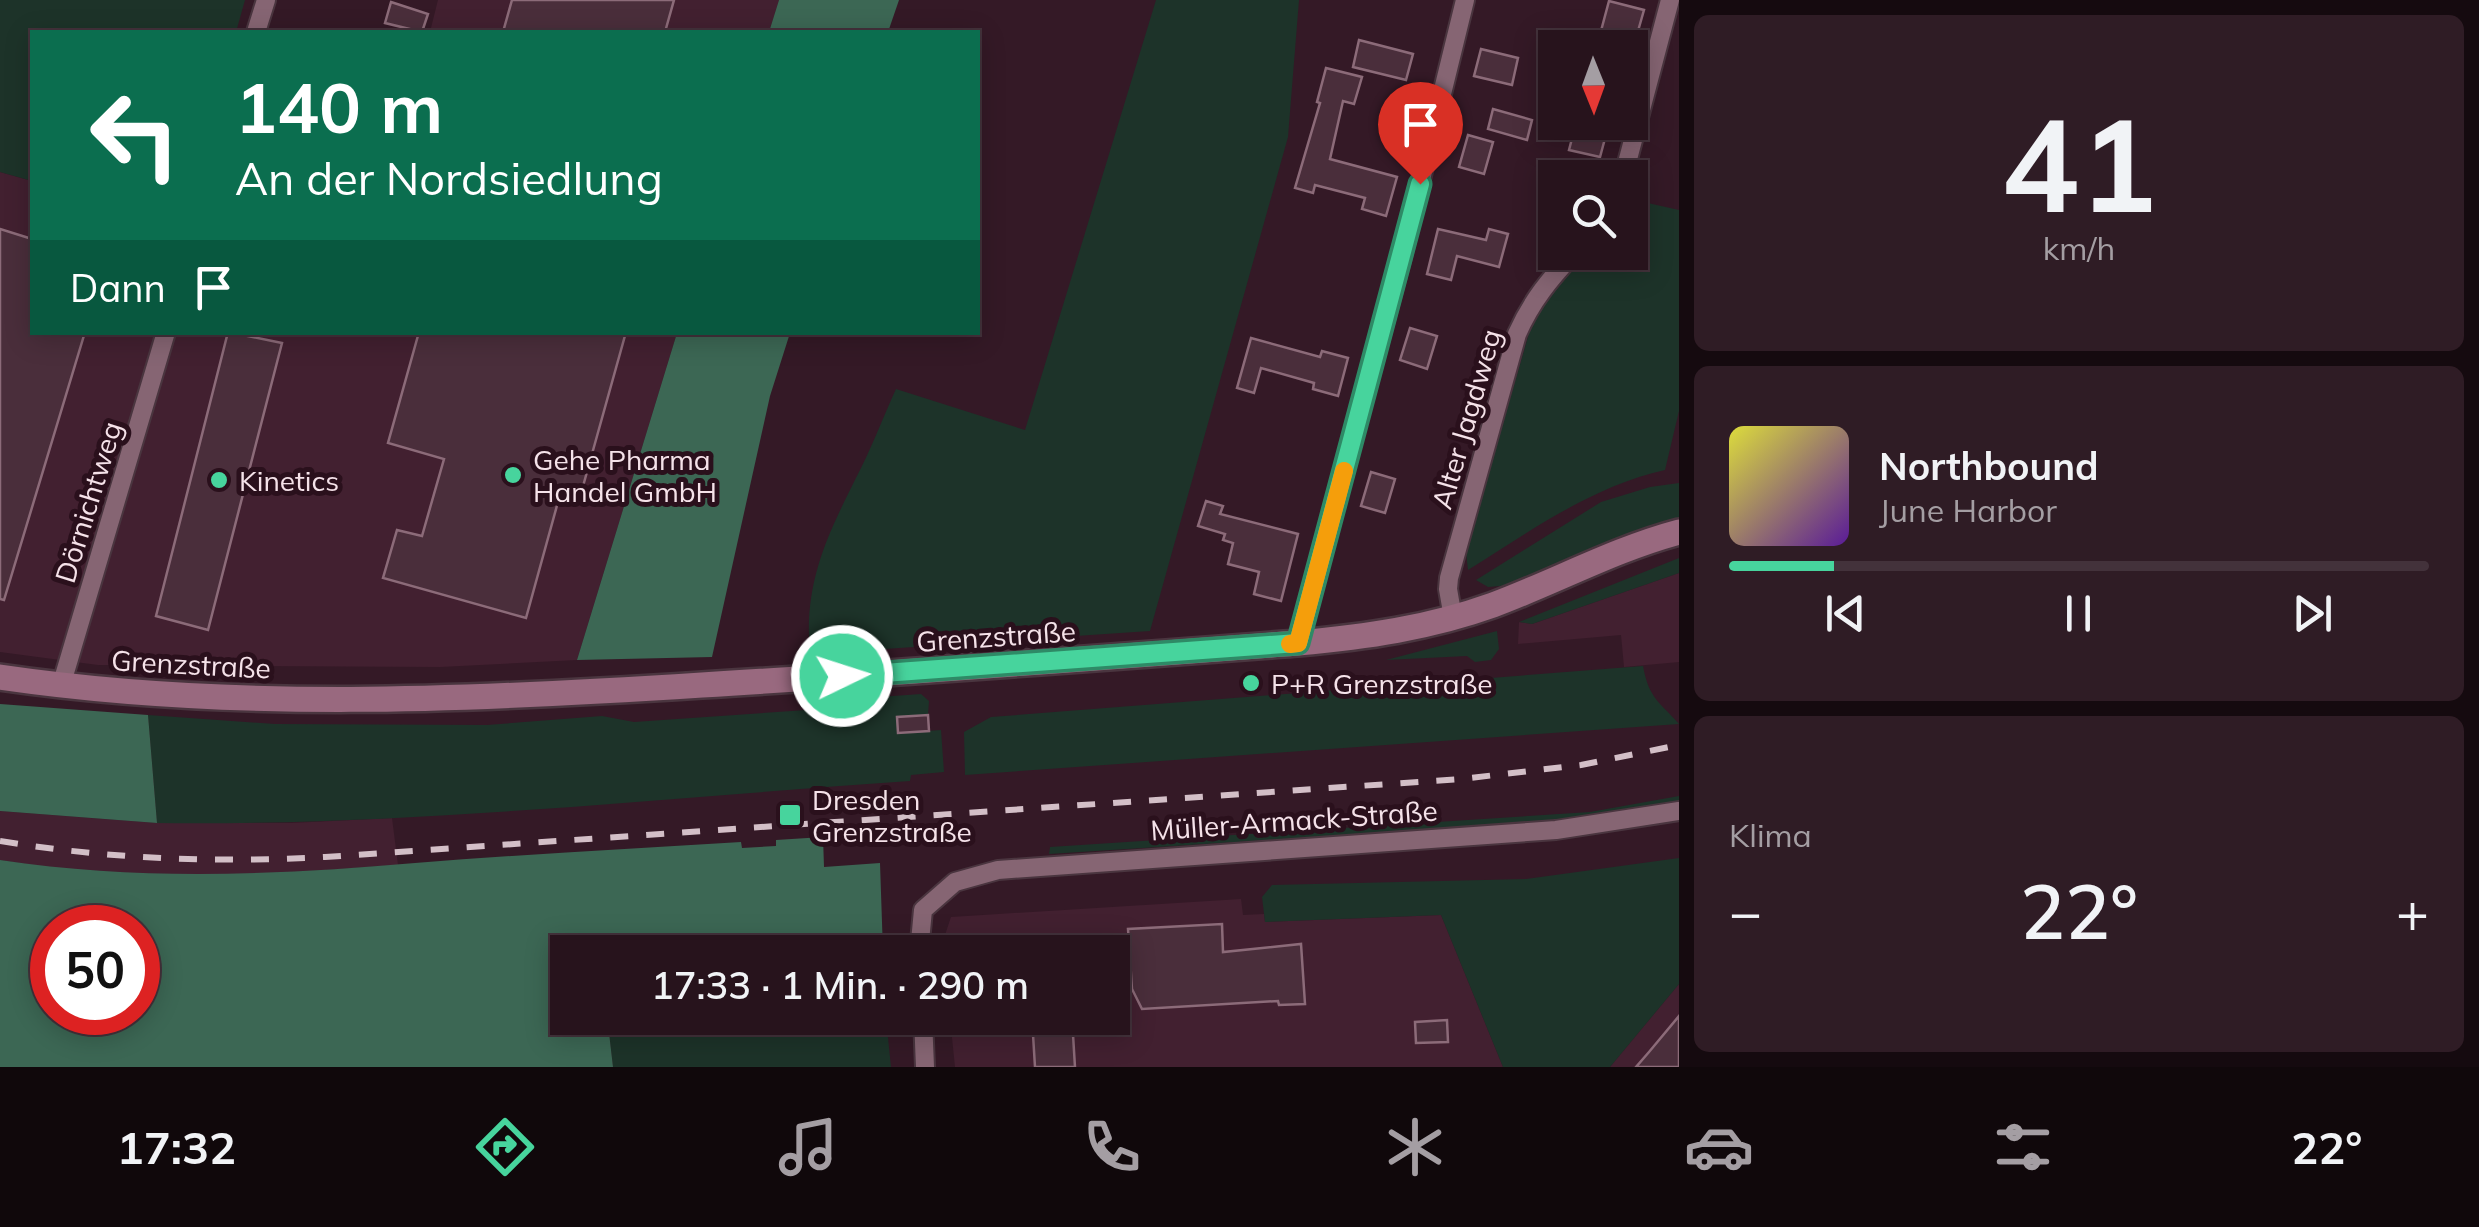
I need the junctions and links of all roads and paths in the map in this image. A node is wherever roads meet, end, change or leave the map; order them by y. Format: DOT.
graph roads {
  1 [pos="266,0"];
  2 [pos="1465,0"];
  3 [pos="1670,0"];
  4 [pos="257,30"];
  5 [pos="1629,160"];
  6 [pos="1558,270"];
  7 [pos="165,335"];
  8 [pos="1679,532"];
  9 [pos="1454,618"];
  10 [pos="1298,643"];
  11 [pos="0,678"];
  12 [pos="61,686"];
  13 [pos="1679,811"];
  14 [pos="921,935"];
  15 [pos="923,1035"];
  16 [pos="925,1067"];
  1 -- 4 [label="street"];
  2 -- 10 [label="street"];
  3 -- 5 [label="street"];
  6 -- 9 [label="street, Alter Jagdweg"];
  7 -- 12 [label="street, Dörnichtweg"];
  8 -- 9 [label="main road, Grenzstraße"];
  9 -- 10 [label="main road, Grenzstraße"];
  10 -- 12 [label="main road, Grenzstraße"];
  11 -- 12 [label="main road, Grenzstraße"];
  13 -- 14 [label="street, Müller-Armack-Straße"];
  15 -- 16 [label="street"];
}
